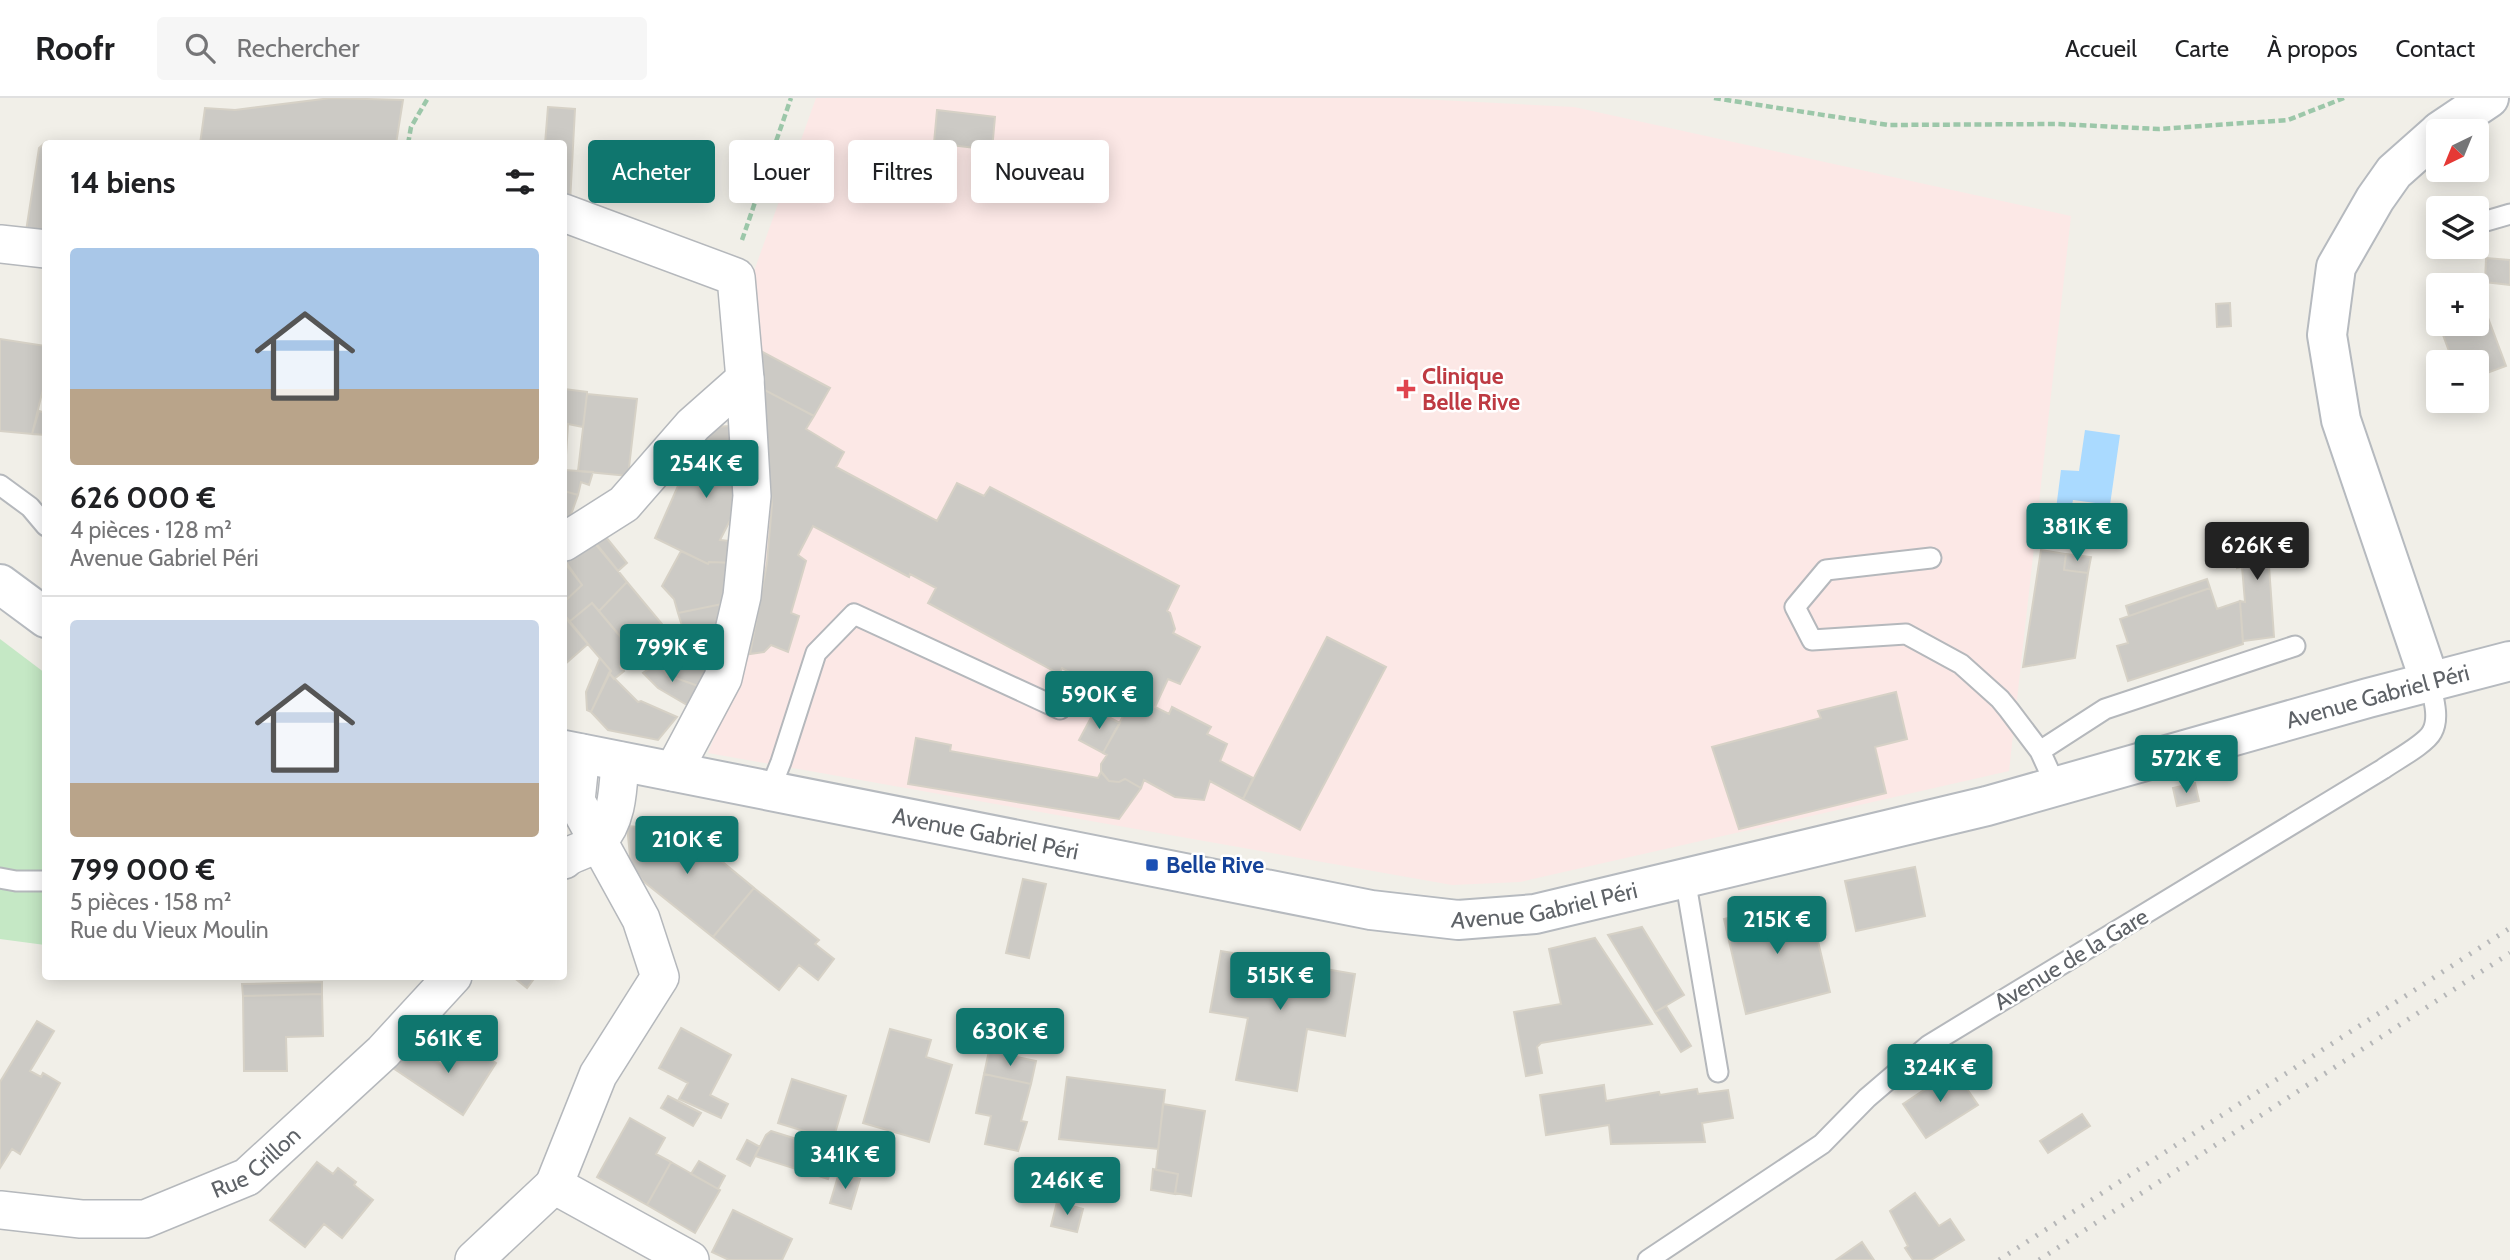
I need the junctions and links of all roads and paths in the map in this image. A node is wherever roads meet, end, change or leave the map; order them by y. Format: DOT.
graph roads {
  1 [pos="428,98"];
  2 [pos="791,98"];
  3 [pos="1714,98"];
  4 [pos="2344,98"];
  5 [pos="2489,98"];
  6 [pos="2458,119"];
  7 [pos="409,140"];
  8 [pos="2426,144"];
  9 [pos="567,214"];
  10 [pos="2510,215"];
  11 [pos="2489,221"];
  12 [pos="0,244"];
  13 [pos="42,249"];
  14 [pos="736,277"];
  15 [pos="746,379"];
  16 [pos="0,485"];
  17 [pos="42,521"];
  18 [pos="567,540"];
  19 [pos="1931,558"];
  20 [pos="0,584"];
  21 [pos="42,615"];
  22 [pos="2295,646"];
  23 [pos="2510,661"];
  24 [pos="2430,682"];
  25 [pos="1060,709"];
  26 [pos="573,751"];
  27 [pos="2040,751"];
  28 [pos="620,761"];
  29 [pos="673,772"];
  30 [pos="2056,786"];
  31 [pos="769,792"];
  32 [pos="597,843"];
  33 [pos="567,856"];
  34 [pos="0,878"];
  35 [pos="1685,878"];
  36 [pos="42,880"];
  37 [pos="449,980"];
  38 [pos="1718,1072"];
  39 [pos="554,1185"];
  40 [pos="0,1210"];
  41 [pos="474,1260"];
  42 [pos="690,1260"];
  43 [pos="1648,1260"];
  1 -- 7 [label="path"];
  2 -- 14 [label="path"];
  3 -- 4 [label="path"];
  5 -- 6 [label="main road"];
  8 -- 24 [label="main road"];
  9 -- 14 [label="street"];
  10 -- 11 [label="lane"];
  12 -- 13 [label="street"];
  14 -- 15 [label="street"];
  15 -- 18 [label="street"];
  15 -- 29 [label="street"];
  16 -- 17 [label="lane"];
  19 -- 27 [label="lane"];
  20 -- 21 [label="main road"];
  22 -- 27 [label="lane"];
  23 -- 24 [label="main road, Avenue Gabriel Péri"];
  24 -- 30 [label="main road, Avenue Gabriel Péri"];
  24 -- 43 [label="lane, Avenue de la Gare"];
  25 -- 31 [label="lane"];
  26 -- 28 [label="main road, Avenue Gabriel Péri"];
  26 -- 32 [label="street"];
  27 -- 30 [label="lane"];
  28 -- 29 [label="main road, Avenue Gabriel Péri"];
  28 -- 32 [label="street"];
  29 -- 31 [label="main road, Avenue Gabriel Péri"];
  30 -- 35 [label="main road, Avenue Gabriel Péri"];
  31 -- 35 [label="main road, Avenue Gabriel Péri"];
  32 -- 33 [label="street"];
  32 -- 39 [label="street"];
  34 -- 36 [label="lane"];
  35 -- 38 [label="lane"];
  37 -- 40 [label="street, Rue Crillon"];
  39 -- 41 [label="street"];
  39 -- 42 [label="street"];
}
